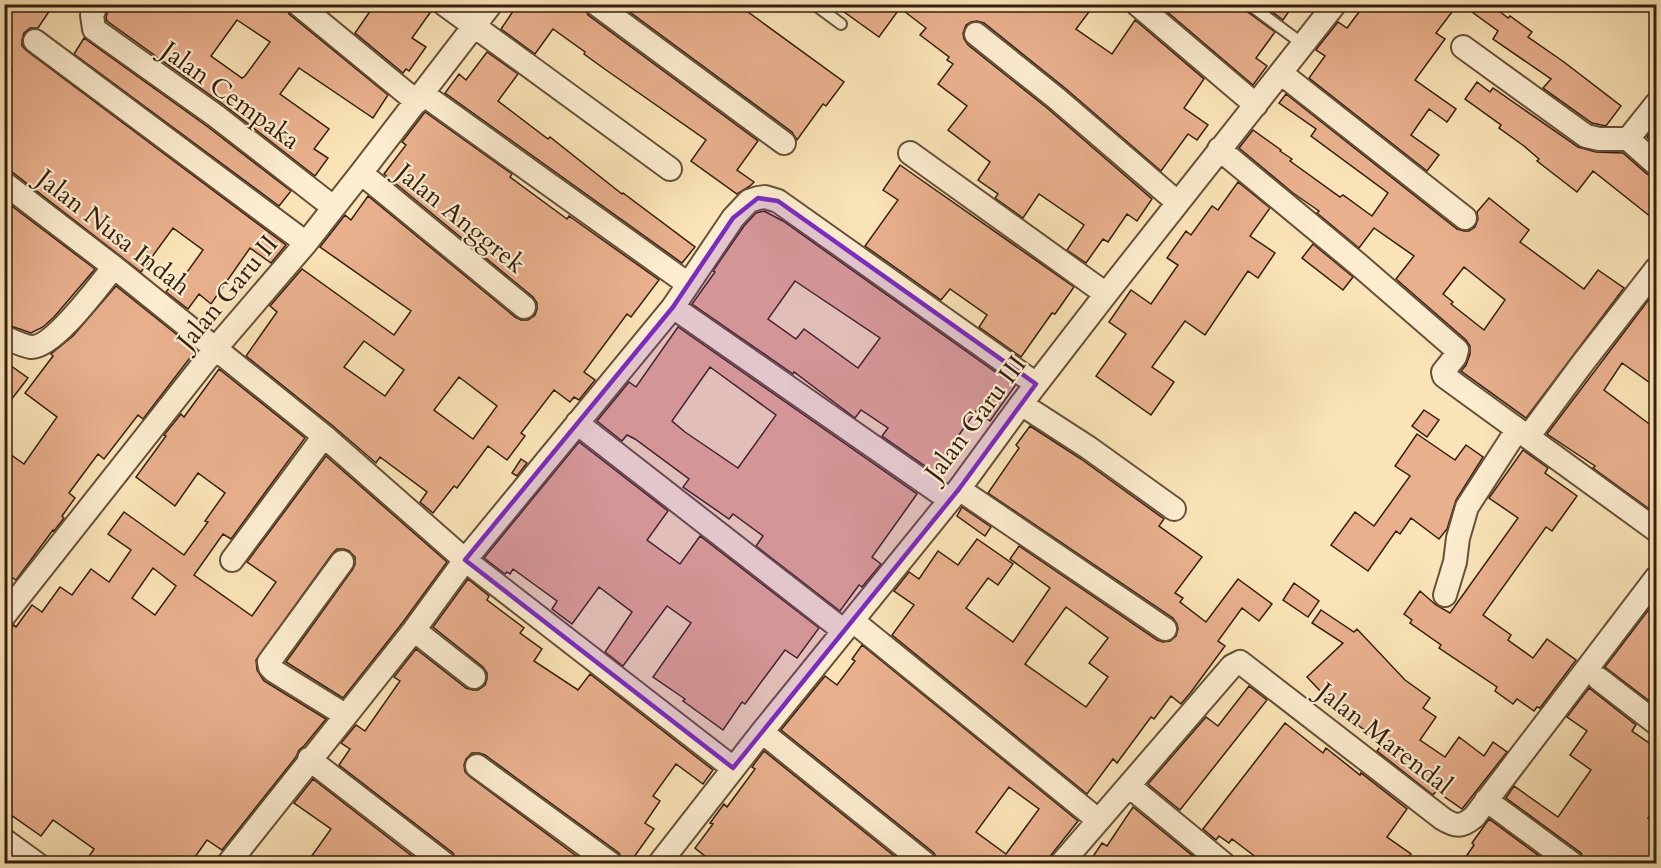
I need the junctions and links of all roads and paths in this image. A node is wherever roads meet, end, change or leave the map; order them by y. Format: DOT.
graph roads {
  1 [pos="97,4"];
  2 [pos="298,4"];
  3 [pos="444,4"];
  4 [pos="491,4"];
  5 [pos="596,4"];
  6 [pos="814,4"];
  7 [pos="1137,4"];
  8 [pos="1248,4"];
  9 [pos="1335,4"];
  10 [pos="841,24"];
  11 [pos="473,27"];
  12 [pos="976,34"];
  13 [pos="35,41"];
  14 [pos="1304,45"];
  15 [pos="1463,46"];
  16 [pos="1282,74"];
  17 [pos="420,98"];
  18 [pos="1656,104"];
  19 [pos="1256,105"];
  20 [pos="1628,139"];
  21 [pos="784,143"];
  22 [pos="1219,149"];
  23 [pos="910,153"];
  24 [pos="1656,164"];
  25 [pos="670,169"];
  26 [pos="361,173"];
  27 [pos="4,183"];
  28 [pos="1177,202"];
  29 [pos="333,207"];
  30 [pos="1465,218"];
  31 [pos="306,243"];
  32 [pos="114,267"];
  33 [pos="1656,269"];
  34 [pos="688,284"];
  35 [pos="1106,294"];
  36 [pos="673,306"];
  37 [pos="524,307"];
  38 [pos="4,337"];
  39 [pos="215,350"];
  40 [pos="1036,384"];
  41 [pos="1021,404"];
  42 [pos="577,423"];
  43 [pos="1523,434"];
  44 [pos="324,436"];
  45 [pos="955,494"];
  46 [pos="1174,509"];
  47 [pos="1656,530"];
  48 [pos="231,560"];
  49 [pos="465,560"];
  50 [pos="342,562"];
  51 [pos="1656,578"];
  52 [pos="1445,595"];
  53 [pos="7,608"];
  54 [pos="848,626"];
  55 [pos="1165,629"];
  56 [pos="414,630"];
  57 [pos="474,677"];
  58 [pos="1599,679"];
  59 [pos="345,715"];
  60 [pos="1656,723"];
  61 [pos="762,732"];
  62 [pos="309,759"];
  63 [pos="477,765"];
  64 [pos="733,768"];
  65 [pos="1129,786"];
  66 [pos="1486,800"];
  67 [pos="1098,820"];
  68 [pos="4,840"];
  69 [pos="238,860"];
  70 [pos="1215,861"];
  71 [pos="37,864"];
  72 [pos="445,864"];
  73 [pos="611,864"];
  74 [pos="659,864"];
  75 [pos="926,864"];
  76 [pos="1061,864"];
  77 [pos="1573,864"];
  1 -- 29 [label="street, Jalan Cempaka"];
  2 -- 17 [label="street"];
  3 -- 11 [label="street"];
  4 -- 11 [label="street, Jalan Garu II"];
  5 -- 21 [label="street"];
  6 -- 10 [label="lane"];
  7 -- 19 [label="street"];
  8 -- 14 [label="lane"];
  9 -- 14 [label="street, Jalan Garu III"];
  11 -- 17 [label="street, Jalan Garu II"];
  11 -- 25 [label="street"];
  12 -- 28 [label="street"];
  13 -- 31 [label="street"];
  14 -- 16 [label="street, Jalan Garu III"];
  15 -- 20 [label="street"];
  16 -- 19 [label="street, Jalan Garu III"];
  16 -- 30 [label="street"];
  17 -- 26 [label="street, Jalan Garu II"];
  17 -- 34 [label="street"];
  18 -- 20 [label="street"];
  19 -- 22 [label="street, Jalan Garu III"];
  20 -- 24 [label="street"];
  22 -- 28 [label="street, Jalan Garu III"];
  22 -- 43 [label="street"];
  23 -- 35 [label="street"];
  26 -- 29 [label="street, Jalan Garu II"];
  26 -- 37 [label="street, Jalan Anggrek"];
  27 -- 32 [label="street, Jalan Nusa Indah"];
  28 -- 35 [label="street, Jalan Garu III"];
  29 -- 31 [label="street, Jalan Garu II"];
  31 -- 39 [label="street, Jalan Garu II"];
  32 -- 38 [label="street"];
  32 -- 39 [label="street, Jalan Nusa Indah"];
  33 -- 43 [label="street"];
  34 -- 36 [label="street"];
  34 -- 40 [label="street"];
  35 -- 40 [label="street, Jalan Garu III"];
  36 -- 42 [label="street"];
  36 -- 45 [label="street"];
  39 -- 44 [label="street, Jalan Nusa Indah"];
  39 -- 53 [label="street, Jalan Garu II"];
  40 -- 41 [label="street, Jalan Garu III"];
  41 -- 45 [label="street, Jalan Garu III"];
  41 -- 46 [label="street"];
  42 -- 49 [label="street"];
  42 -- 54 [label="street"];
  43 -- 47 [label="street"];
  43 -- 52 [label="street"];
  44 -- 48 [label="street"];
  44 -- 49 [label="street, Jalan Nusa Indah"];
  45 -- 54 [label="street, Jalan Garu III"];
  45 -- 55 [label="street"];
  49 -- 56 [label="street"];
  49 -- 64 [label="street, Jalan Nusa Indah"];
  50 -- 59 [label="street"];
  51 -- 66 [label="street, Jalan Marendal"];
  54 -- 61 [label="street, Jalan Garu III"];
  54 -- 67 [label="street"];
  56 -- 57 [label="street"];
  56 -- 59 [label="street"];
  58 -- 60 [label="street"];
  59 -- 62 [label="street"];
  61 -- 64 [label="street, Jalan Garu III"];
  61 -- 75 [label="street"];
  62 -- 69 [label="street"];
  62 -- 72 [label="street"];
  63 -- 73 [label="street"];
  64 -- 74 [label="street, Jalan Garu III"];
  65 -- 66 [label="street, Jalan Marendal"];
  65 -- 67 [label="street, Jalan Marendal"];
  65 -- 70 [label="street"];
  66 -- 77 [label="street"];
  67 -- 76 [label="street, Jalan Marendal"];
  68 -- 71 [label="street"];
}
